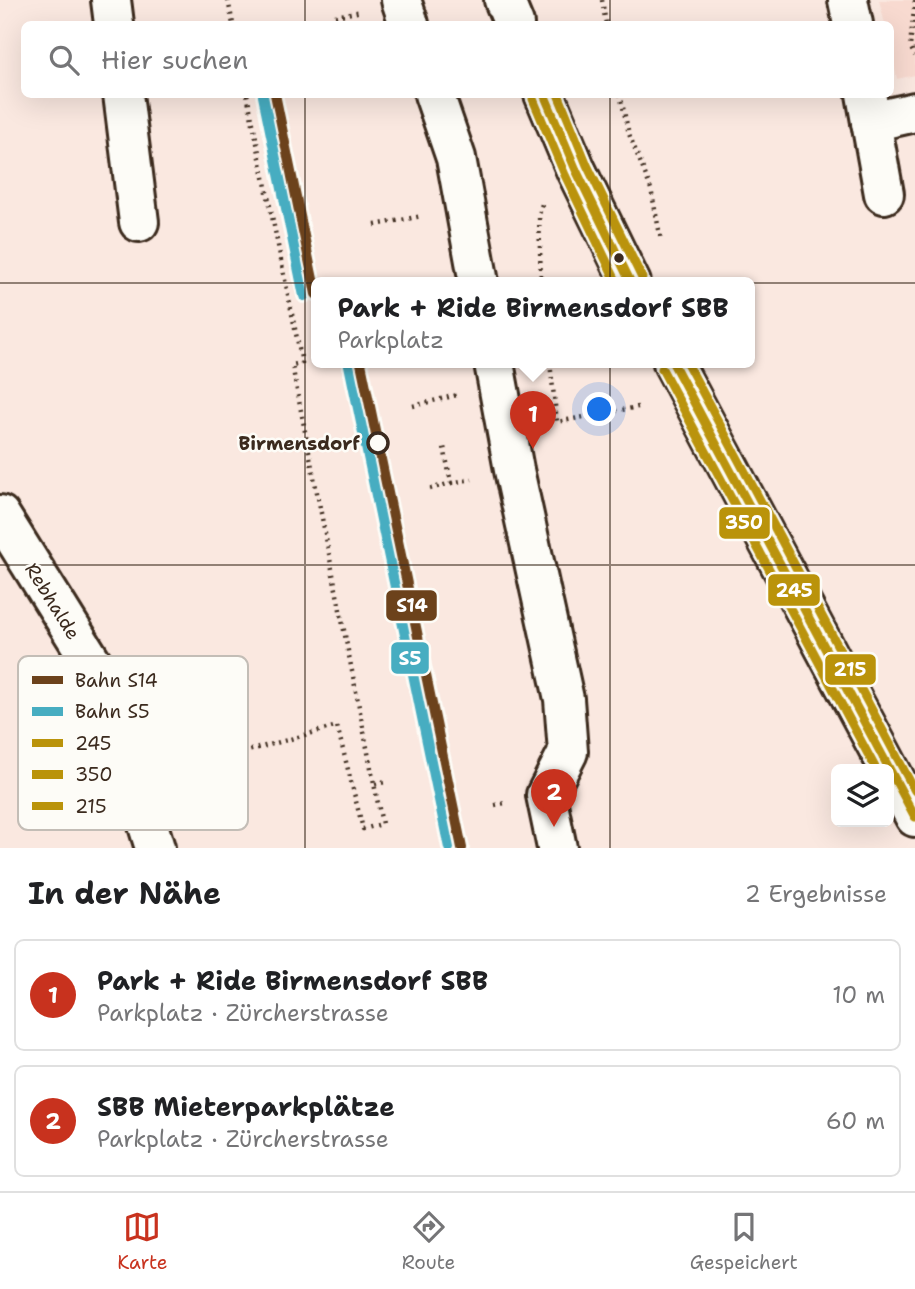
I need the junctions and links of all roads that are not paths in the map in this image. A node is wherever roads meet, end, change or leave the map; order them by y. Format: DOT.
graph roads {
  1 [pos="111,0"];
  2 [pos="401,0"];
  3 [pos="504,0"];
  4 [pos="848,0"];
  5 [pos="114,21"];
  6 [pos="409,21"];
  7 [pos="513,21"];
  8 [pos="852,21"];
  9 [pos="124,98"];
  10 [pos="434,98"];
  11 [pos="546,98"];
  12 [pos="868,108"];
  13 [pos="915,112"];
  14 [pos="884,194"];
  15 [pos="139,222"];
  16 [pos="478,277"];
  17 [pos="628,277"];
  18 [pos="495,368"];
  19 [pos="676,368"];
  20 [pos="0,515"];
  21 [pos="88,656"];
  22 [pos="915,817"];
  23 [pos="149,830"];
  24 [pos="155,848"];
  25 [pos="557,848"];
  1 -- 5 [label="street"];
  2 -- 6 [label="street"];
  3 -- 7 [label="street"];
  4 -- 8 [label="street"];
  9 -- 15 [label="street"];
  10 -- 16 [label="street"];
  11 -- 17 [label="street"];
  12 -- 13 [label="street"];
  12 -- 14 [label="street"];
  18 -- 25 [label="street"];
  19 -- 22 [label="street"];
  20 -- 21 [label="street, Rebhalde"];
  23 -- 24 [label="street, Rebhalde"];
}
